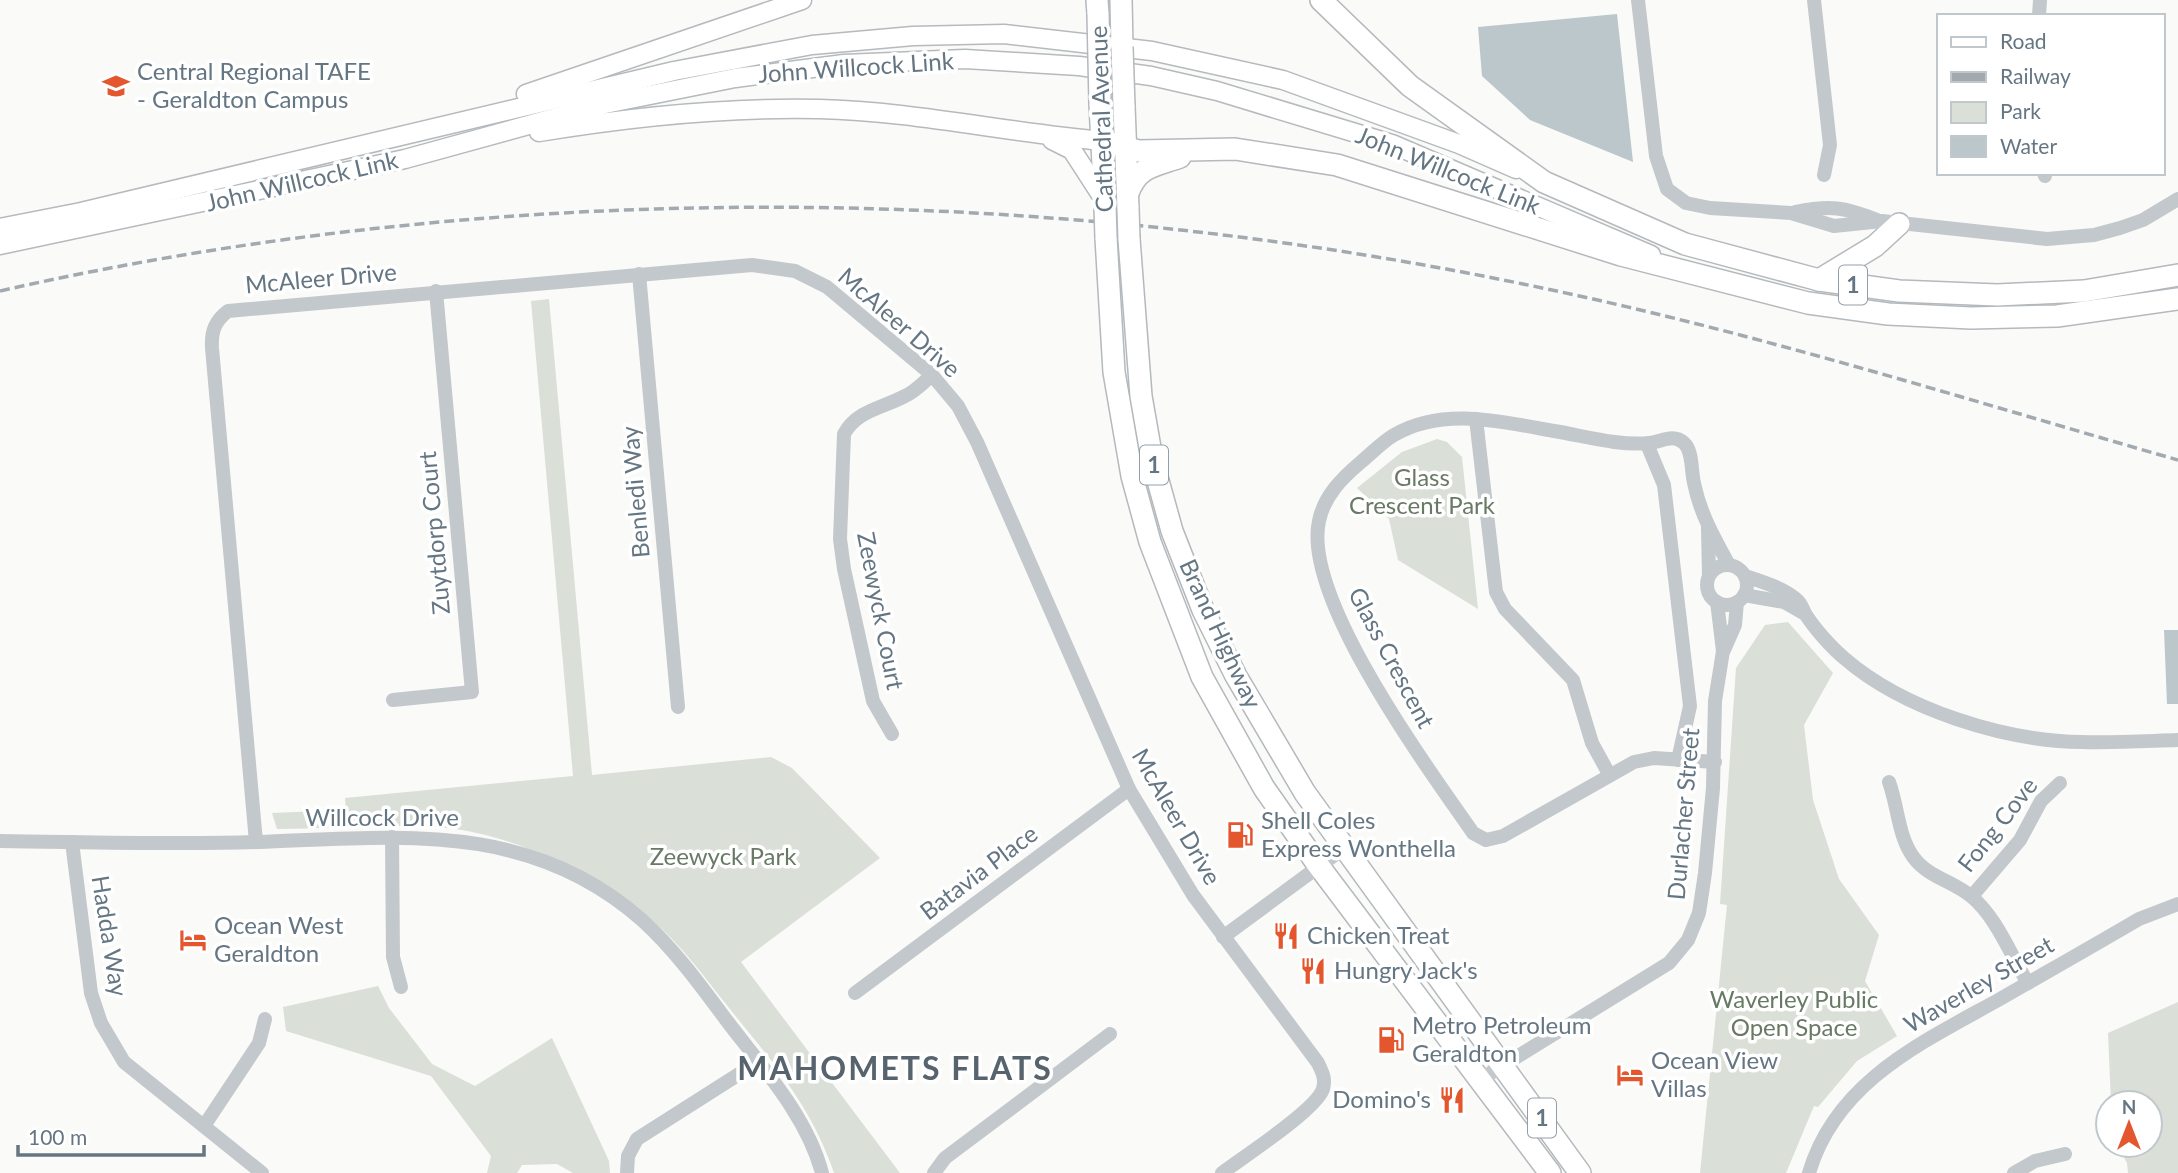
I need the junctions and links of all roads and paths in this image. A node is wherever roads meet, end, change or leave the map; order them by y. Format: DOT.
graph roads {
  1 [pos="802,0"];
  2 [pos="1321,0"];
  3 [pos="1638,0"];
  4 [pos="1814,0"];
  5 [pos="1097,7"];
  6 [pos="1121,8"];
  7 [pos="1039,135"];
  8 [pos="1103,141"];
  9 [pos="341,149"];
  10 [pos="1127,149"];
  11 [pos="1195,152"];
  12 [pos="405,159"];
  13 [pos="1824,175"];
  14 [pos="1544,182"];
  15 [pos="2178,199"];
  16 [pos="1128,201"];
  17 [pos="1105,204"];
  18 [pos="1890,223"];
  19 [pos="0,228"];
  20 [pos="1106,238"];
  21 [pos="0,245"];
  22 [pos="1694,272"];
  23 [pos="639,274"];
  24 [pos="2178,275"];
  25 [pos="1819,279"];
  26 [pos="436,291"];
  27 [pos="2178,299"];
  28 [pos="932,375"];
  29 [pos="1475,419"];
  30 [pos="1647,444"];
  31 [pos="1708,528"];
  32 [pos="1729,565"];
  33 [pos="1709,576"];
  34 [pos="1745,576"];
  35 [pos="1740,599"];
  36 [pos="1717,602"];
  37 [pos="1805,614"];
  38 [pos="1723,651"];
  39 [pos="393,700"];
  40 [pos="678,707"];
  41 [pos="892,734"];
  42 [pos="2178,740"];
  43 [pos="1678,760"];
  44 [pos="1714,762"];
  45 [pos="1609,774"];
  46 [pos="1889,782"];
  47 [pos="2060,783"];
  48 [pos="1129,789"];
  49 [pos="392,837"];
  50 [pos="0,841"];
  51 [pos="72,842"];
  52 [pos="256,842"];
  53 [pos="1344,848"];
  54 [pos="1318,865"];
  55 [pos="1972,896"];
  56 [pos="2178,904"];
  57 [pos="1223,937"];
  58 [pos="2028,983"];
  59 [pos="401,987"];
  60 [pos="856,993"];
  61 [pos="265,1019"];
  62 [pos="1110,1034"];
  63 [pos="758,1062"];
  64 [pos="1504,1064"];
  65 [pos="1482,1079"];
  66 [pos="204,1126"];
  67 [pos="2065,1154"];
  68 [pos="262,1173"];
  69 [pos="627,1173"];
  70 [pos="822,1173"];
  71 [pos="934,1173"];
  72 [pos="1222,1173"];
  73 [pos="1550,1173"];
  74 [pos="1580,1173"];
  75 [pos="1808,1173"];
  76 [pos="2014,1173"];
  1 -- 9 [label="main road"];
  2 -- 14 [label="highway, 1"];
  3 -- 18 [label="street"];
  4 -- 13 [label="street"];
  5 -- 8 [label="highway, Cathedral Avenue / 1, bridge"];
  6 -- 10 [label="highway, Brand Highway / 1, bridge"];
  7 -- 8 [label="main road"];
  7 -- 12 [label="main road"];
  7 -- 17 [label="main road"];
  8 -- 10 [label="highway"];
  8 -- 17 [label="highway, Cathedral Avenue / 1"];
  9 -- 14 [label="main road, John Willcock Link"];
  9 -- 19 [label="main road, John Willcock Link"];
  10 -- 11 [label="highway, 1"];
  10 -- 16 [label="highway, Brand Highway / 1"];
  11 -- 16 [label="highway, 1"];
  11 -- 22 [label="highway, 1"];
  12 -- 21 [label="main road, John Willcock Link"];
  12 -- 22 [label="main road, John Willcock Link"];
  14 -- 25 [label="highway, 1"];
  15 -- 18 [label="street"];
  16 -- 53 [label="highway, Brand Highway / 1, bridge"];
  17 -- 20 [label="highway, Cathedral Avenue / 1, bridge"];
  18 -- 25 [label="highway"];
  20 -- 54 [label="highway, Brand Highway / 1"];
  22 -- 27 [label="highway, 1"];
  23 -- 26 [label="street, McAleer Drive"];
  23 -- 28 [label="street, McAleer Drive"];
  23 -- 40 [label="street, Benledi Way"];
  24 -- 25 [label="highway, 1"];
  26 -- 39 [label="street, Zuytdorp Court"];
  26 -- 52 [label="street, McAleer Drive"];
  28 -- 41 [label="street, Zeewyck Court"];
  28 -- 48 [label="street, McAleer Drive"];
  29 -- 30 [label="street, Glass Crescent"];
  29 -- 45 [label="street"];
  29 -- 45 [label="street, Glass Crescent"];
  30 -- 31 [label="street, Glass Crescent"];
  30 -- 43 [label="street, Durlacher Street"];
  31 -- 32 [label="street"];
  31 -- 33 [label="street"];
  32 -- 33 [label="street"];
  32 -- 34 [label="street"];
  33 -- 36 [label="street"];
  34 -- 35 [label="street"];
  34 -- 37 [label="street"];
  35 -- 36 [label="street"];
  35 -- 37 [label="street"];
  35 -- 38 [label="street, Durlacher Street"];
  36 -- 38 [label="street, Durlacher Street"];
  37 -- 42 [label="street"];
  38 -- 44 [label="street, Durlacher Street"];
  43 -- 44 [label="street, Glass Crescent"];
  43 -- 45 [label="street, Glass Crescent"];
  44 -- 64 [label="street, Durlacher Street"];
  46 -- 55 [label="street"];
  47 -- 55 [label="street, Fong Cove"];
  48 -- 57 [label="street, McAleer Drive"];
  48 -- 60 [label="street, Batavia Place"];
  49 -- 52 [label="street, Willcock Drive"];
  49 -- 59 [label="street"];
  49 -- 63 [label="street, Willcock Drive"];
  50 -- 51 [label="street, Willcock Drive"];
  51 -- 52 [label="street, Willcock Drive"];
  51 -- 66 [label="street, Hadda Way"];
  53 -- 54 [label="street"];
  53 -- 64 [label="highway, Brand Highway / 1"];
  54 -- 57 [label="street"];
  54 -- 65 [label="highway, Brand Highway / 1"];
  55 -- 58 [label="street"];
  56 -- 58 [label="street, Waverley Street"];
  57 -- 72 [label="street, McAleer Drive"];
  58 -- 75 [label="street, Waverley Street"];
  61 -- 66 [label="street"];
  62 -- 71 [label="street"];
  63 -- 69 [label="street"];
  63 -- 70 [label="street, Willcock Drive"];
  64 -- 65 [label="street, Durlacher Street"];
  64 -- 74 [label="highway, Brand Highway / 1"];
  65 -- 73 [label="highway, Brand Highway / 1"];
  66 -- 68 [label="street, Hadda Way"];
  67 -- 76 [label="street"];
}
